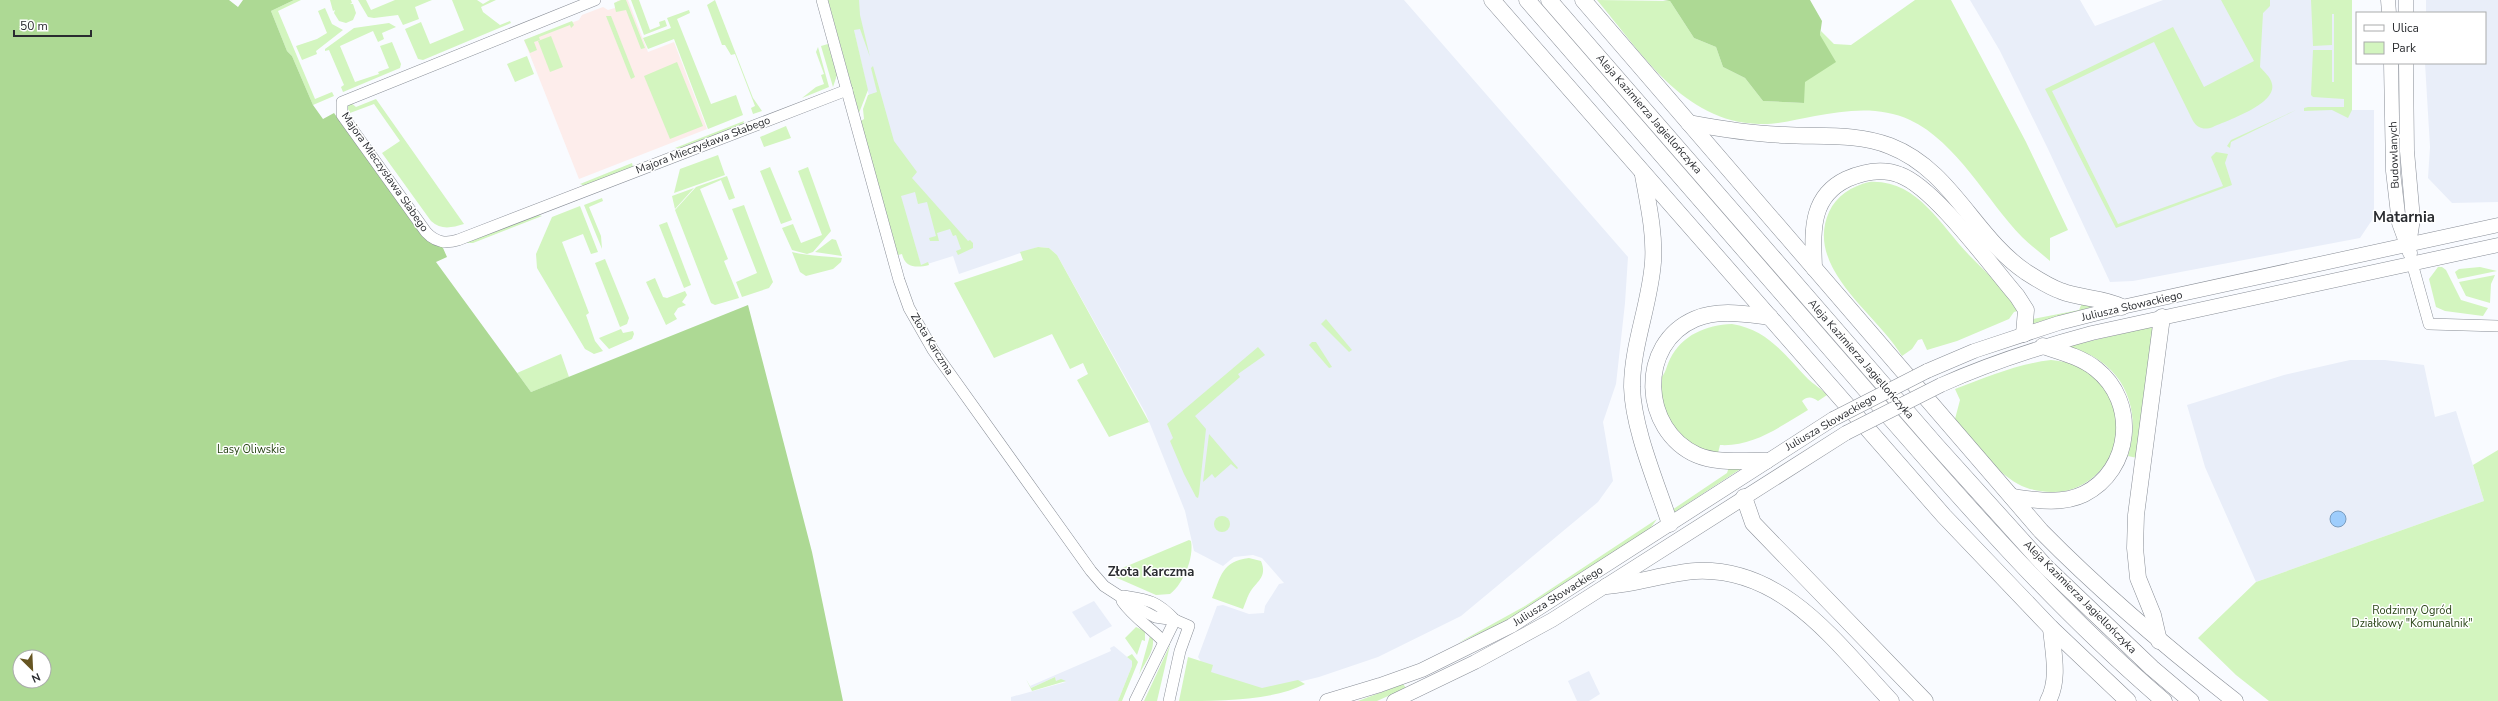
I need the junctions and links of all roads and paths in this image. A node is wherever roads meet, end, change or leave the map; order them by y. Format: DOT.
graph roads {
  1 [pos="596,0"];
  2 [pos="822,0"];
  3 [pos="1492,0"];
  4 [pos="1527,0"];
  5 [pos="1549,0"];
  6 [pos="1583,0"];
  7 [pos="2388,0"];
  8 [pos="2406,0"];
  9 [pos="2389,12"];
  10 [pos="2406,12"];
  11 [pos="2391,64"];
  12 [pos="2406,64"];
  13 [pos="846,90"];
  14 [pos="1690,123"];
  15 [pos="1643,175"];
  16 [pos="2498,225"];
  17 [pos="2409,245"];
  18 [pos="2498,245"];
  19 [pos="2412,263"];
  20 [pos="1814,268"];
  21 [pos="2122,307"];
  22 [pos="1770,317"];
  23 [pos="2162,317"];
  24 [pos="2498,326"];
  25 [pos="2024,334"];
  26 [pos="2043,346"];
  27 [pos="1766,461"];
  28 [pos="2012,496"];
  29 [pos="1744,497"];
  30 [pos="1670,524"];
  31 [pos="1607,586"];
  32 [pos="1119,596"];
  33 [pos="1175,620"];
  34 [pos="2052,628"];
  35 [pos="2158,641"];
  36 [pos="1164,642"];
  37 [pos="1135,701"];
  38 [pos="1169,701"];
  39 [pos="1327,701"];
  40 [pos="1394,701"];
  41 [pos="1891,701"];
  42 [pos="1925,701"];
  43 [pos="2048,701"];
  44 [pos="2128,701"];
  45 [pos="2164,701"];
  46 [pos="2191,701"];
  47 [pos="2235,701"];
  1 -- 13 [label="street, Majora Mieczysława Słabego"];
  2 -- 13 [label="street, Złota Karczma"];
  3 -- 15 [label="highway"];
  4 -- 45 [label="highway, Aleja Kazimierza Jagiellończyka"];
  5 -- 46 [label="highway, Aleja Kazimierza Jagiellończyka"];
  6 -- 14 [label="highway"];
  7 -- 9 [label="main road"];
  8 -- 10 [label="main road"];
  11 -- 17 [label="main road, Budowlanych"];
  12 -- 17 [label="main road, Budowlanych"];
  13 -- 32 [label="street, Złota Karczma"];
  14 -- 20 [label="highway"];
  14 -- 21 [label="highway"];
  15 -- 22 [label="highway"];
  15 -- 30 [label="highway"];
  16 -- 17 [label="main road, Juliusza Słowackiego"];
  17 -- 19 [label="main road, Budowlanych"];
  17 -- 21 [label="main road, Juliusza Słowackiego"];
  18 -- 19 [label="main road, Juliusza Słowackiego"];
  19 -- 23 [label="main road, Juliusza Słowackiego"];
  19 -- 24 [label="street"];
  20 -- 25 [label="highway"];
  20 -- 28 [label="highway"];
  21 -- 25 [label="main road, Juliusza Słowackiego"];
  22 -- 27 [label="highway"];
  22 -- 34 [label="highway"];
  23 -- 26 [label="main road, Juliusza Słowackiego"];
  23 -- 35 [label="highway"];
  25 -- 27 [label="main road, Juliusza Słowackiego, bridge"];
  26 -- 28 [label="highway"];
  26 -- 29 [label="main road, Juliusza Słowackiego, bridge"];
  27 -- 30 [label="main road, Juliusza Słowackiego"];
  28 -- 35 [label="highway"];
  29 -- 31 [label="main road, Juliusza Słowackiego"];
  29 -- 42 [label="highway"];
  30 -- 39 [label="main road, Juliusza Słowackiego"];
  31 -- 40 [label="main road, Juliusza Słowackiego"];
  31 -- 41 [label="highway"];
  32 -- 33 [label="street, Złota Karczma"];
  32 -- 36 [label="street, Złota Karczma"];
  33 -- 36 [label="street"];
  33 -- 38 [label="street, Złota Karczma"];
  34 -- 43 [label="highway"];
  34 -- 44 [label="highway"];
  35 -- 47 [label="highway"];
  36 -- 37 [label="street"];
}
